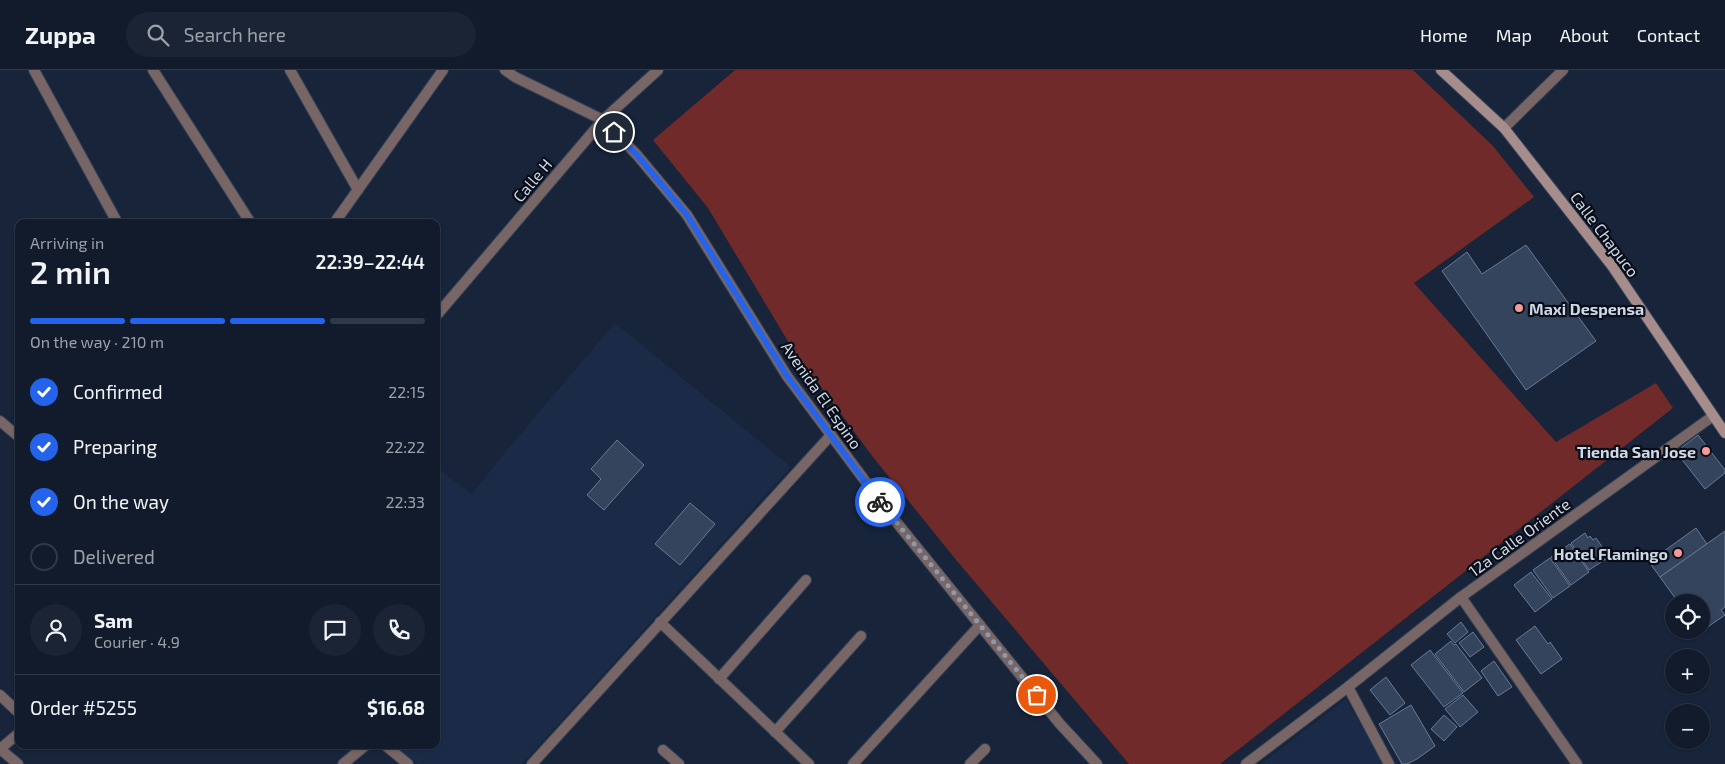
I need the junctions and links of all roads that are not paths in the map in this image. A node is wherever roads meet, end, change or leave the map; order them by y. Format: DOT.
graph roads {
  1 [pos="34,70"];
  2 [pos="153,70"];
  3 [pos="290,70"];
  4 [pos="443,70"];
  5 [pos="505,70"];
  6 [pos="658,70"];
  7 [pos="1441,70"];
  8 [pos="1563,70"];
  9 [pos="517,73"];
  10 [pos="603,120"];
  11 [pos="1504,128"];
  12 [pos="358,190"];
  13 [pos="115,219"];
  14 [pos="248,219"];
  15 [pos="337,219"];
  16 [pos="440,311"];
  17 [pos="1713,416"];
  18 [pos="0,421"];
  19 [pos="1725,433"];
  20 [pos="15,434"];
  21 [pos="831,435"];
  22 [pos="806,580"];
  23 [pos="1461,597"];
  24 [pos="660,622"];
  25 [pos="980,625"];
  26 [pos="861,636"];
  27 [pos="719,679"];
  28 [pos="1348,687"];
  29 [pos="0,695"];
  30 [pos="15,709"];
  31 [pos="775,732"];
  32 [pos="15,736"];
  33 [pos="0,749"];
  34 [pos="361,749"];
  35 [pos="390,749"];
  36 [pos="984,749"];
  37 [pos="663,750"];
  38 [pos="18,764"];
  39 [pos="343,764"];
  40 [pos="408,764"];
  41 [pos="532,764"];
  42 [pos="679,764"];
  43 [pos="809,764"];
  44 [pos="853,764"];
  45 [pos="970,764"];
  46 [pos="1097,764"];
  47 [pos="1246,764"];
  48 [pos="1389,764"];
  49 [pos="1577,764"];
  1 -- 13 [label="street"];
  2 -- 14 [label="street"];
  3 -- 12 [label="street"];
  4 -- 12 [label="street"];
  5 -- 9 [label="street, Avenida El Espino"];
  6 -- 10 [label="street, Calle H"];
  7 -- 11 [label="street, Calle Chapuco"];
  8 -- 11 [label="street"];
  9 -- 10 [label="street, Avenida El Espino"];
  10 -- 16 [label="street, Calle H"];
  10 -- 21 [label="street, Avenida El Espino"];
  11 -- 17 [label="street, Calle Chapuco"];
  12 -- 15 [label="street"];
  17 -- 19 [label="street, Calle Chapuco"];
  17 -- 23 [label="street, 12a Calle Oriente"];
  18 -- 20 [label="street"];
  21 -- 24 [label="street"];
  21 -- 25 [label="street, Avenida El Espino"];
  22 -- 27 [label="street"];
  23 -- 28 [label="street, 12a Calle Oriente"];
  23 -- 49 [label="street"];
  24 -- 27 [label="street"];
  24 -- 41 [label="street"];
  25 -- 44 [label="street"];
  25 -- 46 [label="street, Avenida El Espino"];
  26 -- 31 [label="street"];
  27 -- 31 [label="street"];
  28 -- 47 [label="street, 12a Calle Oriente"];
  28 -- 48 [label="street"];
  29 -- 30 [label="street"];
  31 -- 43 [label="street"];
  32 -- 33 [label="street"];
  33 -- 38 [label="street"];
  34 -- 39 [label="street"];
  35 -- 40 [label="street"];
  36 -- 45 [label="street"];
  37 -- 42 [label="street"];
}
